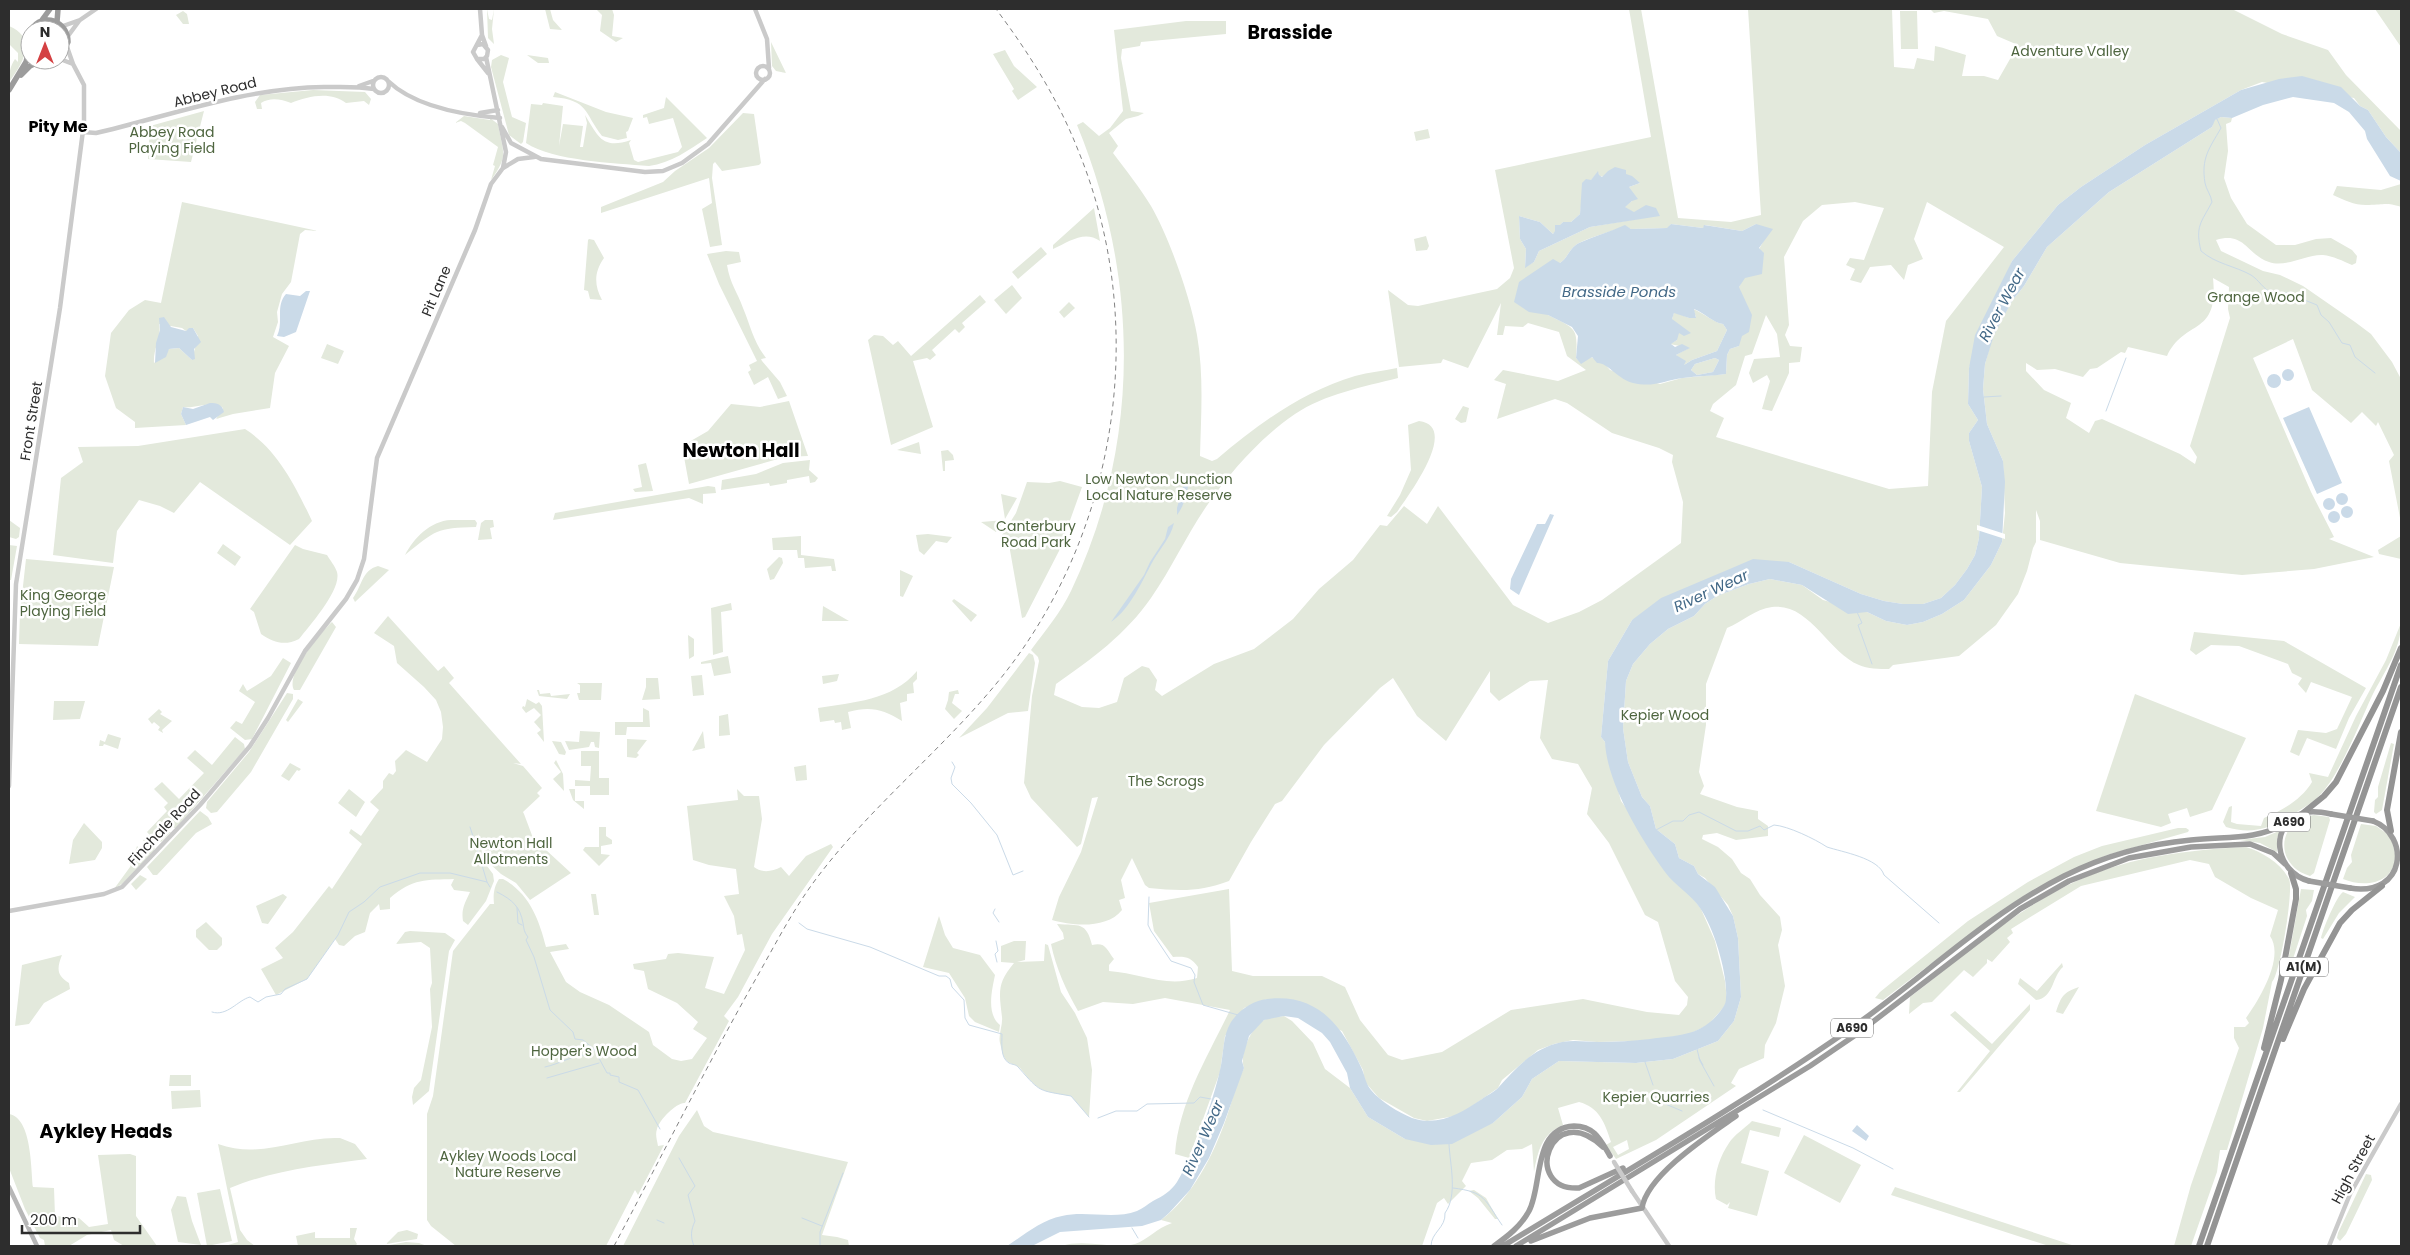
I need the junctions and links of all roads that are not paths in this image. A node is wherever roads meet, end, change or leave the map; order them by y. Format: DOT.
graph roads {
  1 [pos="50,9"];
  2 [pos="96,9"];
  3 [pos="480,9"];
  4 [pos="755,9"];
  5 [pos="42,20"];
  6 [pos="80,20"];
  7 [pos="70,24"];
  8 [pos="70,33"];
  9 [pos="482,35"];
  10 [pos="477,45"];
  11 [pos="486,46"];
  12 [pos="768,55"];
  13 [pos="70,56"];
  14 [pos="486,57"];
  15 [pos="477,59"];
  16 [pos="70,62"];
  17 [pos="73,64"];
  18 [pos="761,66"];
  19 [pos="769,68"];
  20 [pos="21,70"];
  21 [pos="26,70"];
  22 [pos="488,74"];
  23 [pos="758,76"];
  24 [pos="765,79"];
  25 [pos="373,81"];
  26 [pos="388,81"];
  27 [pos="13,84"];
  28 [pos="355,86"];
  29 [pos="374,89"];
  30 [pos="9,90"];
  31 [pos="755,90"];
  32 [pos="386,92"];
  33 [pos="403,94"];
  34 [pos="498,110"];
  35 [pos="472,113"];
  36 [pos="500,118"];
  37 [pos="502,127"];
  38 [pos="83,132"];
  39 [pos="517,148"];
  40 [pos="506,153"];
  41 [pos="534,157"];
  42 [pos="517,160"];
  43 [pos="502,168"];
  44 [pos="2401,648"];
  45 [pos="2401,665"];
  46 [pos="286,685"];
  47 [pos="2401,687"];
  48 [pos="2401,732"];
  49 [pos="9,786"];
  50 [pos="2303,813"];
  51 [pos="2288,823"];
  52 [pos="2391,831"];
  53 [pos="2399,839"];
  54 [pos="2284,864"];
  55 [pos="2401,872"];
  56 [pos="2291,873"];
  57 [pos="2393,877"];
  58 [pos="2382,886"];
  59 [pos="9,911"];
  60 [pos="2260,1082"];
  61 [pos="1772,1090"];
  62 [pos="2401,1104"];
  63 [pos="1606,1150"];
  64 [pos="1610,1156"];
  65 [pos="1640,1162"];
  66 [pos="9,1187"];
  67 [pos="1642,1208"];
  68 [pos="38,1246"];
  69 [pos="1494,1246"];
  70 [pos="1503,1246"];
  71 [pos="1517,1246"];
  72 [pos="1668,1246"];
  73 [pos="2199,1246"];
  74 [pos="2207,1246"];
  75 [pos="2329,1246"];
  1 -- 5 [label="highway"];
  2 -- 6 [label="street"];
  3 -- 9 [label="street"];
  4 -- 12 [label="street"];
  6 -- 7 [label="street"];
  6 -- 8 [label="street"];
  9 -- 10 [label="street"];
  9 -- 11 [label="street"];
  10 -- 11 [label="street"];
  10 -- 15 [label="street"];
  11 -- 14 [label="street"];
  12 -- 18 [label="street"];
  12 -- 19 [label="street"];
  13 -- 17 [label="street, Front Street"];
  14 -- 15 [label="street"];
  14 -- 22 [label="street"];
  15 -- 22 [label="street"];
  16 -- 17 [label="street"];
  17 -- 38 [label="street, Front Street"];
  18 -- 19 [label="street"];
  18 -- 23 [label="street"];
  19 -- 24 [label="street"];
  20 -- 27 [label="highway"];
  21 -- 27 [label="highway"];
  22 -- 34 [label="street"];
  23 -- 24 [label="street"];
  23 -- 31 [label="street"];
  24 -- 31 [label="street"];
  25 -- 26 [label="street"];
  25 -- 28 [label="street"];
  25 -- 29 [label="street"];
  26 -- 32 [label="street"];
  26 -- 33 [label="street"];
  27 -- 30 [label="highway"];
  28 -- 29 [label="street"];
  28 -- 38 [label="street, Abbey Road"];
  29 -- 32 [label="street"];
  31 -- 41 [label="street"];
  32 -- 33 [label="street"];
  33 -- 35 [label="street"];
  34 -- 35 [label="street"];
  34 -- 36 [label="street"];
  35 -- 36 [label="street"];
  36 -- 37 [label="street"];
  37 -- 39 [label="street"];
  37 -- 40 [label="street"];
  38 -- 49 [label="street, Front Street"];
  39 -- 40 [label="street"];
  39 -- 41 [label="street"];
  39 -- 42 [label="street"];
  40 -- 42 [label="street"];
  40 -- 43 [label="street, Pit Lane"];
  41 -- 42 [label="street"];
  42 -- 43 [label="street, Pit Lane"];
  43 -- 46 [label="street, Pit Lane"];
  44 -- 50 [label="highway"];
  45 -- 60 [label="highway, A1(M)"];
  46 -- 59 [label="street, Finchale Road"];
  47 -- 60 [label="highway, A1(M)"];
  48 -- 52 [label="highway"];
  50 -- 51 [label="highway, A690"];
  50 -- 52 [label="highway, A690, bridge"];
  51 -- 54 [label="highway, A690"];
  51 -- 65 [label="highway, A690"];
  52 -- 53 [label="highway, A690"];
  53 -- 57 [label="highway, A690"];
  54 -- 56 [label="highway, A690"];
  54 -- 61 [label="highway, A690"];
  55 -- 57 [label="highway"];
  56 -- 58 [label="highway, A690, bridge"];
  56 -- 60 [label="highway"];
  57 -- 58 [label="highway"];
  58 -- 60 [label="highway"];
  60 -- 73 [label="highway, A1(M)"];
  60 -- 74 [label="highway, A1(M)"];
  61 -- 67 [label="highway"];
  61 -- 71 [label="highway, A690"];
  62 -- 75 [label="street, High Street"];
  63 -- 64 [label="highway"];
  63 -- 65 [label="highway"];
  63 -- 69 [label="highway"];
  64 -- 67 [label="street, bridge"];
  65 -- 70 [label="highway, A690"];
  66 -- 68 [label="main road"];
  67 -- 71 [label="highway"];
  67 -- 72 [label="street"];
}
